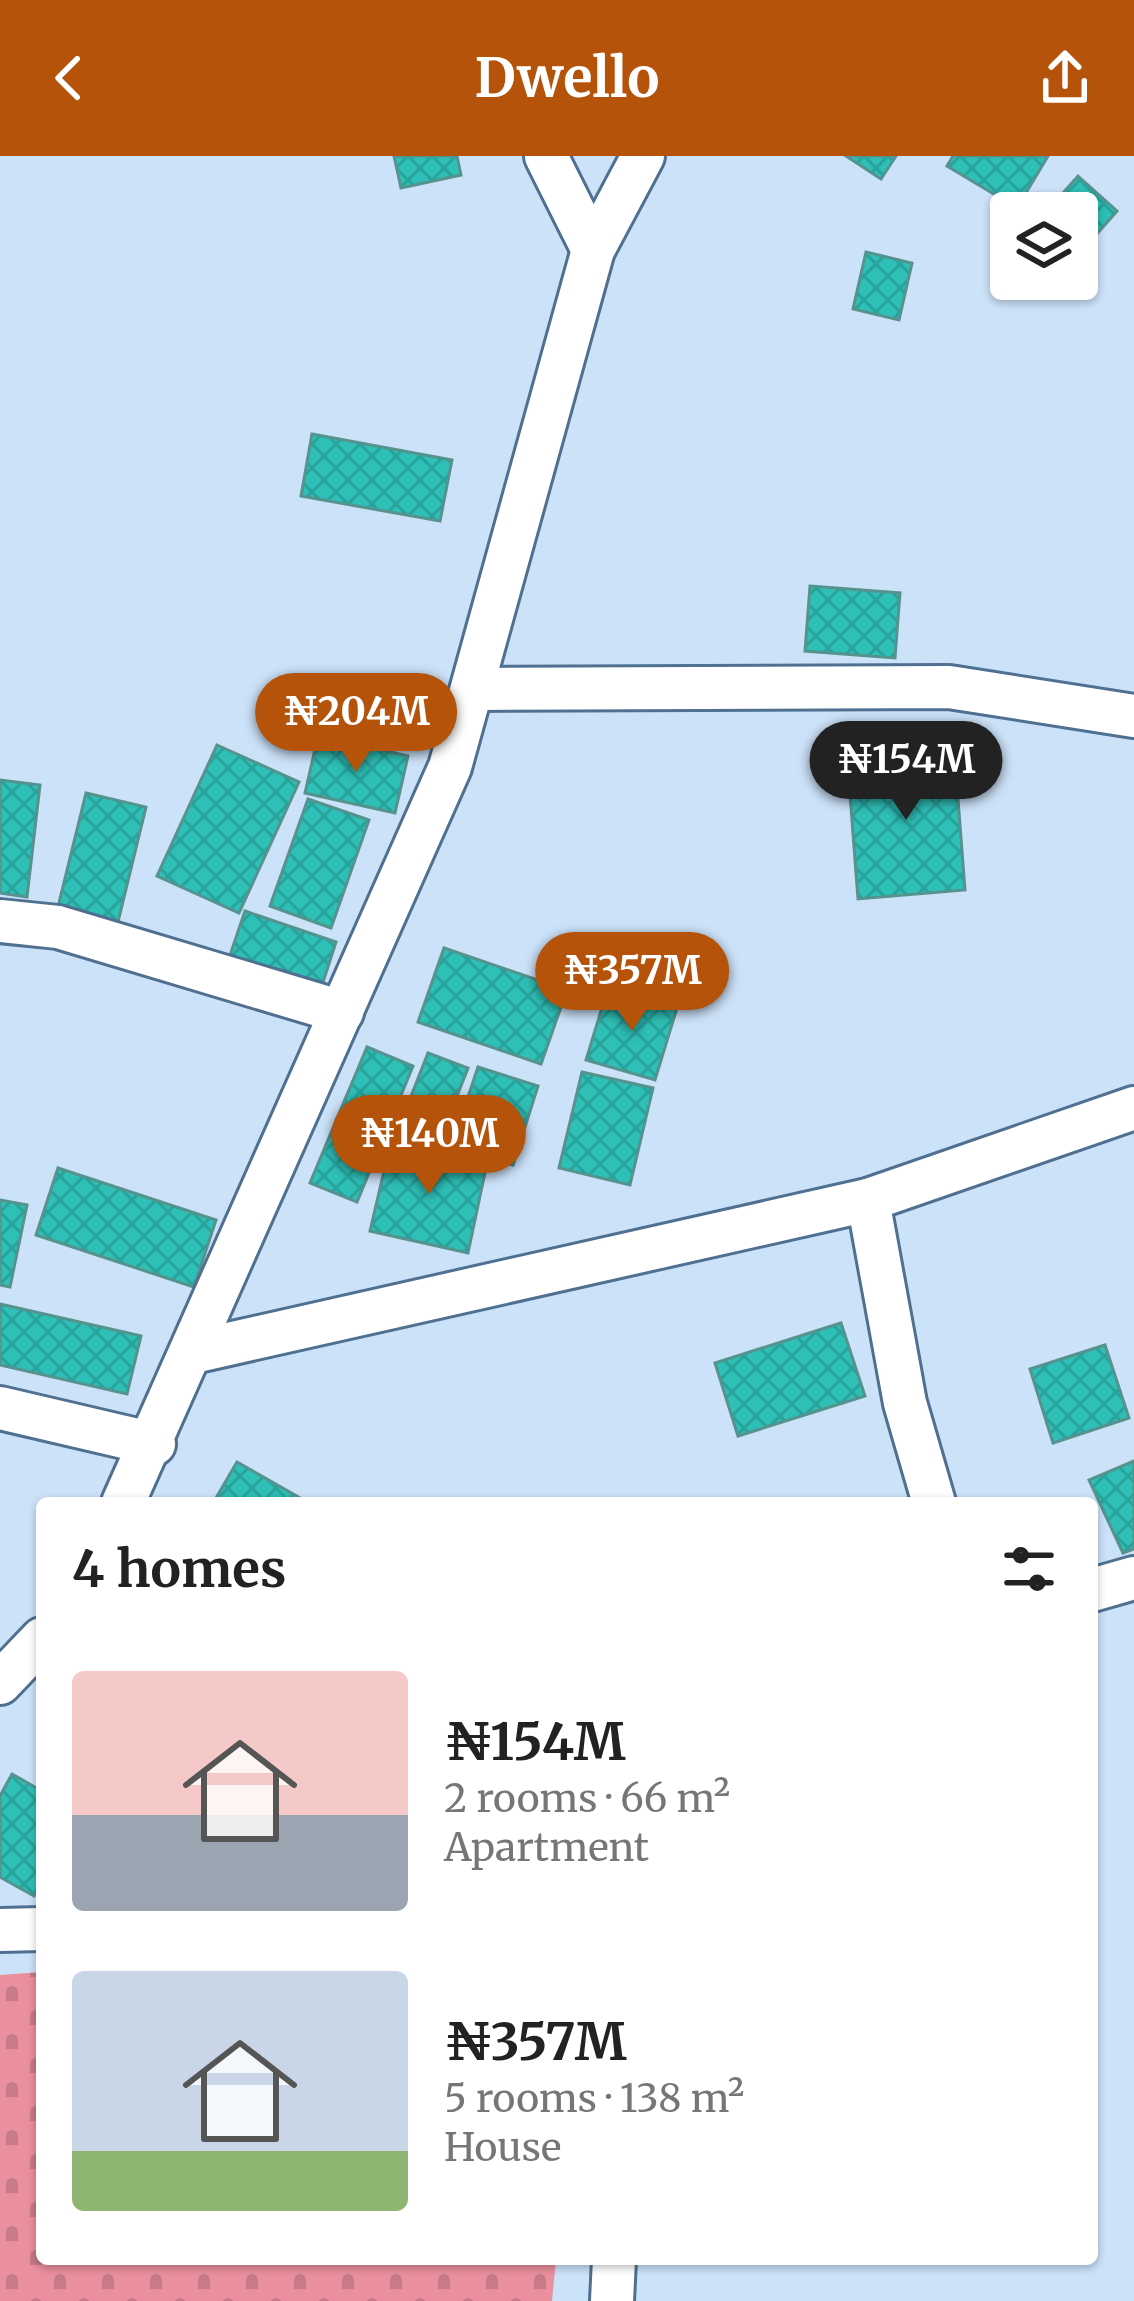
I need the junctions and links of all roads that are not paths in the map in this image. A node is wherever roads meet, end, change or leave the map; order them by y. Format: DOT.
graph roads {
  1 [pos="546,156"];
  2 [pos="643,156"];
  3 [pos="593,250"];
  4 [pos="474,689"];
  5 [pos="1134,716"];
  6 [pos="0,920"];
  7 [pos="342,1012"];
  8 [pos="1134,1108"];
  9 [pos="868,1200"];
  10 [pos="193,1352"];
  11 [pos="0,1408"];
  12 [pos="154,1444"];
  13 [pos="126,1497"];
  14 [pos="932,1497"];
  15 [pos="1134,1578"];
  16 [pos="1098,1588"];
  17 [pos="36,1645"];
  18 [pos="0,1683"];
  19 [pos="36,1929"];
  20 [pos="0,1930"];
  21 [pos="614,2265"];
  22 [pos="611,2301"];
  1 -- 3 [label="street"];
  2 -- 3 [label="street"];
  3 -- 4 [label="street"];
  4 -- 5 [label="street"];
  4 -- 7 [label="street"];
  6 -- 7 [label="street"];
  7 -- 10 [label="street"];
  8 -- 9 [label="street"];
  9 -- 10 [label="street"];
  9 -- 14 [label="street"];
  10 -- 12 [label="street"];
  11 -- 12 [label="street"];
  12 -- 13 [label="street"];
  15 -- 16 [label="street"];
  17 -- 18 [label="street"];
  19 -- 20 [label="street"];
  21 -- 22 [label="street"];
}
